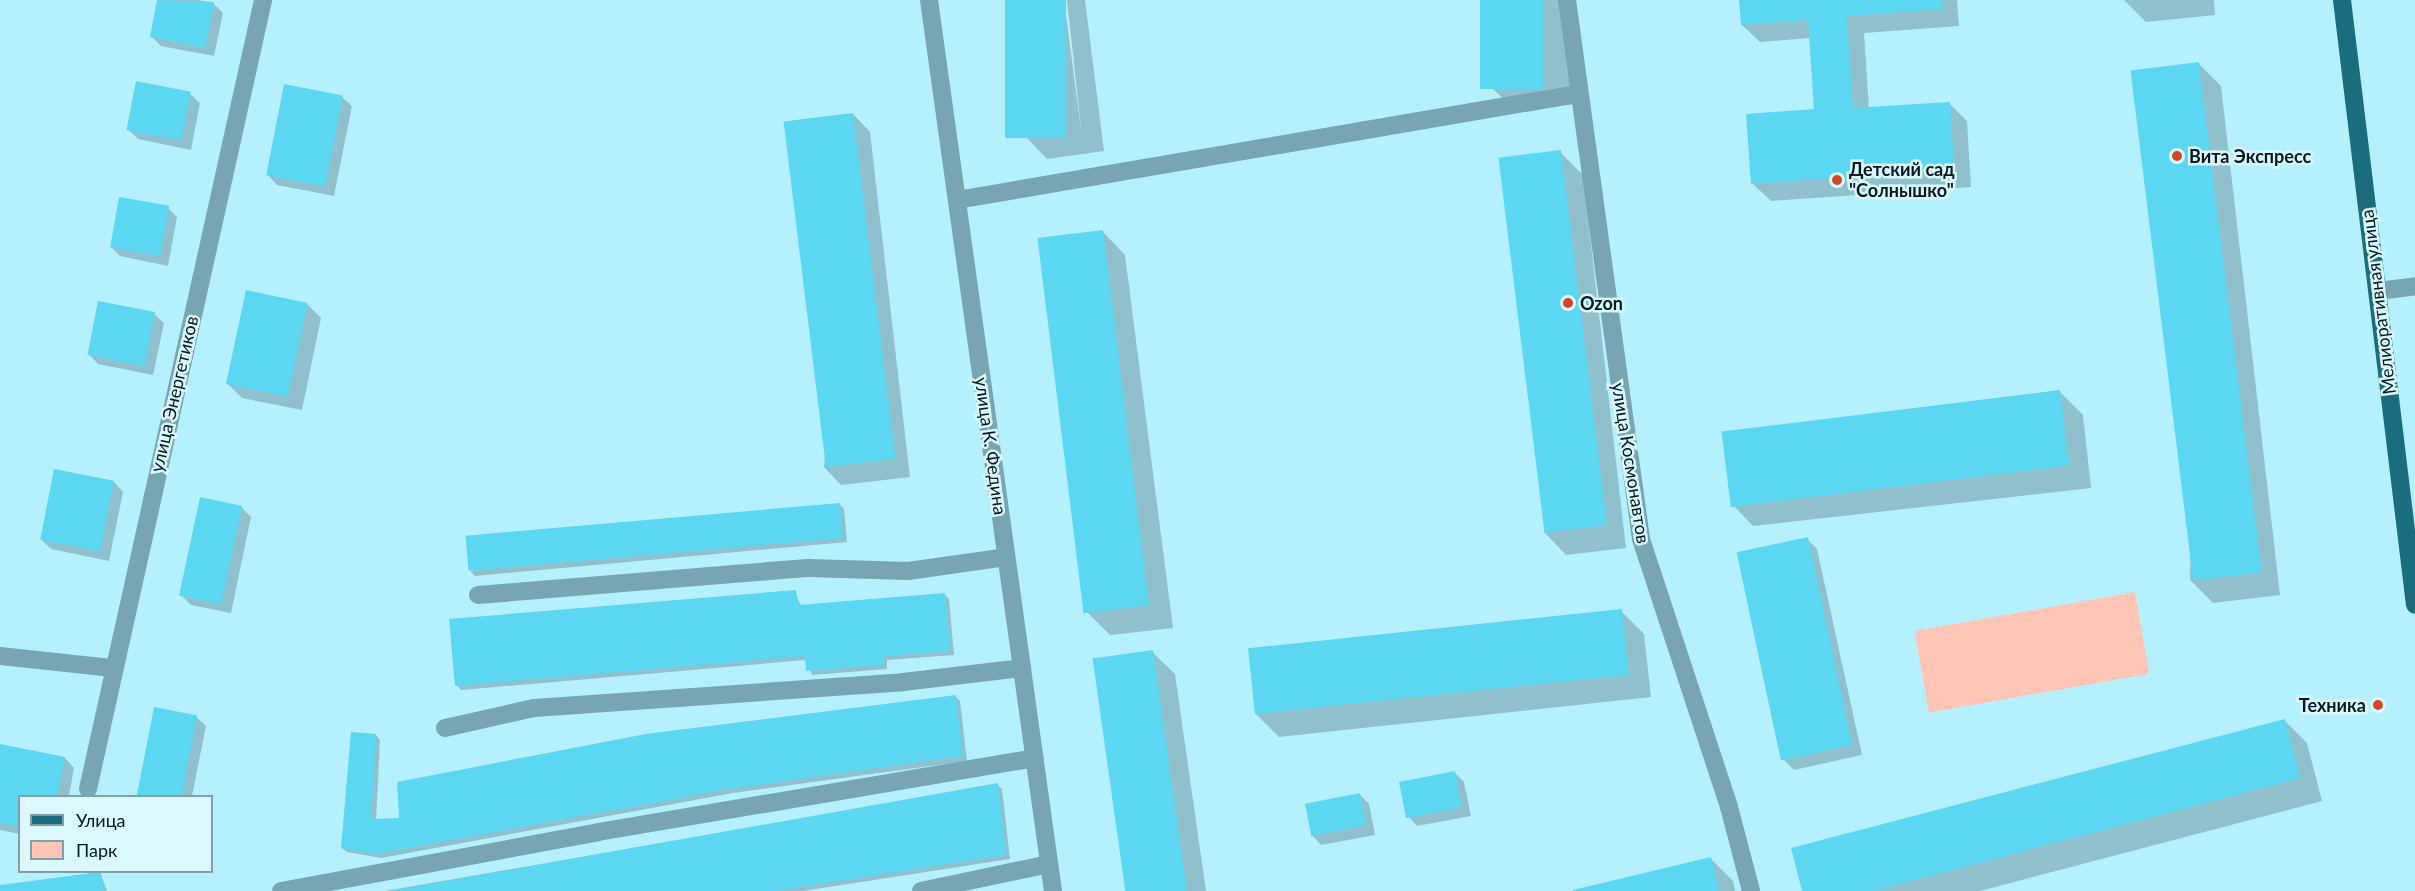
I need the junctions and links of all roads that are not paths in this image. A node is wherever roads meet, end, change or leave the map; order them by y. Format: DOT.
graph roads {
  1 [pos="263,0"];
  2 [pos="929,0"];
  3 [pos="1567,0"];
  4 [pos="2342,0"];
  5 [pos="1577,94"];
  6 [pos="957,200"];
  7 [pos="2415,286"];
  8 [pos="2377,291"];
  9 [pos="1006,557"];
  10 [pos="478,595"];
  11 [pos="2415,605"];
  12 [pos="0,656"];
  13 [pos="112,668"];
  14 [pos="1022,668"];
  15 [pos="445,728"];
  16 [pos="1035,758"];
  17 [pos="88,789"];
  18 [pos="1049,864"];
  19 [pos="281,891"];
  20 [pos="921,891"];
  21 [pos="1053,891"];
  22 [pos="1751,891"];
  1 -- 13 [label="street, улица Энергетиков"];
  2 -- 6 [label="street, улица К. Федина"];
  3 -- 5 [label="street, улица Космонавтов"];
  4 -- 8 [label="main road, Мелиоративная улица"];
  5 -- 6 [label="street"];
  5 -- 22 [label="street, улица Космонавтов"];
  6 -- 9 [label="street, улица К. Федина"];
  7 -- 8 [label="street"];
  8 -- 11 [label="main road, Мелиоративная улица"];
  9 -- 10 [label="street"];
  9 -- 14 [label="street, улица К. Федина"];
  12 -- 13 [label="street"];
  13 -- 17 [label="street, улица Энергетиков"];
  14 -- 15 [label="street"];
  14 -- 16 [label="street, улица К. Федина"];
  16 -- 18 [label="street, улица К. Федина"];
  16 -- 19 [label="street"];
  18 -- 20 [label="street"];
  18 -- 21 [label="street, улица К. Федина"];
}
